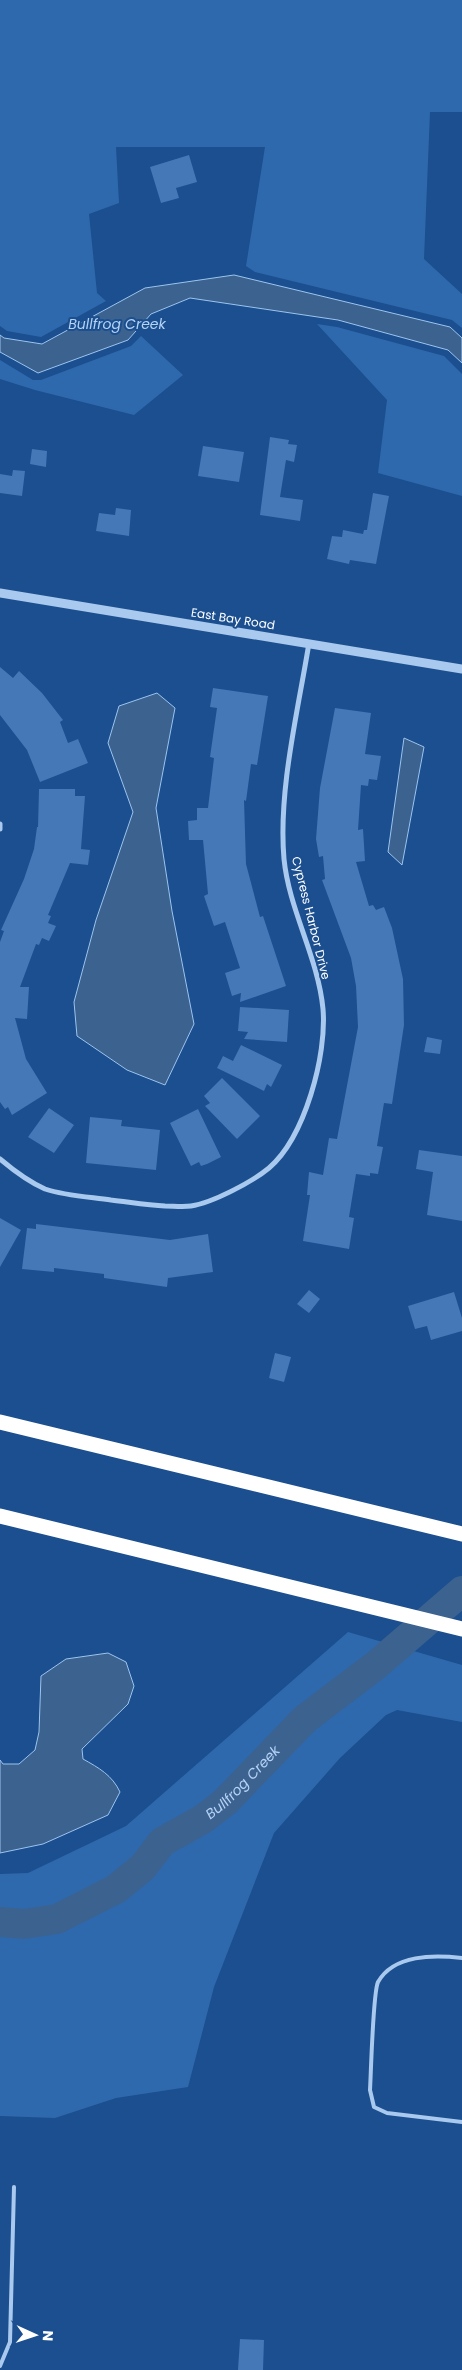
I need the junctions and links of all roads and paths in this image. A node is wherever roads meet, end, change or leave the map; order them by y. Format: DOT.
graph roads {
  1 [pos="0,593"];
  2 [pos="309,643"];
  3 [pos="462,668"];
  4 [pos="0,824"];
  5 [pos="0,829"];
  6 [pos="0,1159"];
  7 [pos="0,1422"];
  8 [pos="0,1516"];
  9 [pos="462,1534"];
  10 [pos="462,1629"];
  11 [pos="462,1958"];
  12 [pos="462,2122"];
  13 [pos="14,2187"];
  14 [pos="0,2366"];
  1 -- 2 [label="street, East Bay Road"];
  2 -- 3 [label="street, East Bay Road"];
  2 -- 6 [label="street, Cypress Harbor Drive"];
  4 -- 5 [label="street"];
  7 -- 9 [label="highway"];
  8 -- 10 [label="highway"];
  11 -- 12 [label="lane"];
  13 -- 14 [label="lane"];
}
